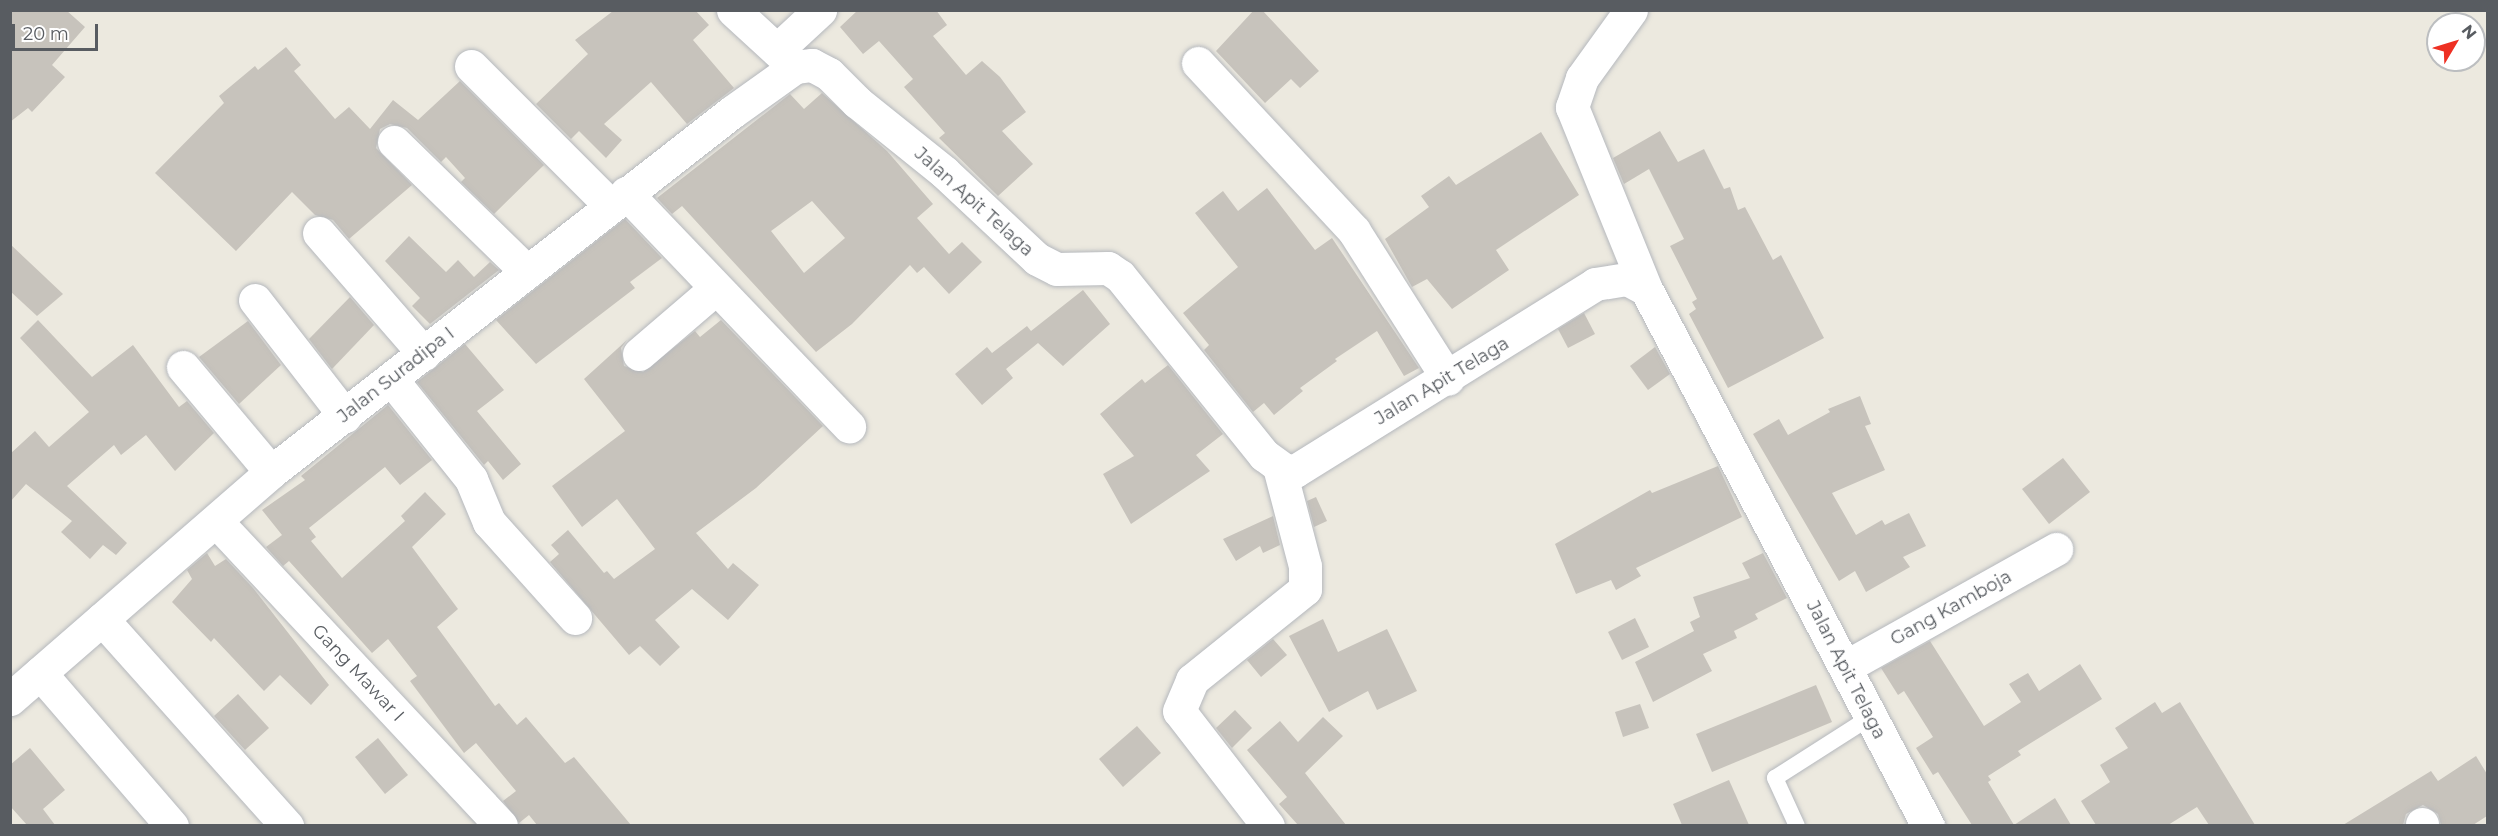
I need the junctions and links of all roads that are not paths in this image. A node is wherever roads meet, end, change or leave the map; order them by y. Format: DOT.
graph roads {
  1 [pos="733,10"];
  2 [pos="820,10"];
  3 [pos="1631,10"];
  4 [pos="786,58"];
  5 [pos="1198,63"];
  6 [pos="471,66"];
  7 [pos="394,142"];
  8 [pos="618,199"];
  9 [pos="319,233"];
  10 [pos="527,272"];
  11 [pos="716,288"];
  12 [pos="1646,289"];
  13 [pos="255,300"];
  14 [pos="424,354"];
  15 [pos="639,354"];
  16 [pos="183,367"];
  17 [pos="1448,378"];
  18 [pos="392,380"];
  19 [pos="345,416"];
  20 [pos="849,426"];
  21 [pos="1279,467"];
  22 [pos="271,472"];
  23 [pos="216,521"];
  24 [pos="2056,549"];
  25 [pos="575,618"];
  26 [pos="102,619"];
  27 [pos="1845,667"];
  28 [pos="40,673"];
  29 [pos="10,699"];
  30 [pos="1869,718"];
  31 [pos="172,825"];
  32 [pos="287,825"];
  33 [pos="501,825"];
  34 [pos="1268,825"];
  35 [pos="1797,825"];
  36 [pos="1928,825"];
  1 -- 4 [label="street"];
  2 -- 4 [label="street, Jalan Suradipa I"];
  3 -- 12 [label="street"];
  4 -- 8 [label="street, Jalan Suradipa I"];
  4 -- 21 [label="street, Jalan Apit Telaga"];
  5 -- 17 [label="street"];
  6 -- 8 [label="street"];
  7 -- 10 [label="street"];
  8 -- 10 [label="street, Jalan Suradipa I"];
  8 -- 11 [label="street"];
  9 -- 14 [label="street"];
  10 -- 14 [label="street, Jalan Suradipa I"];
  11 -- 15 [label="street"];
  11 -- 20 [label="street"];
  12 -- 17 [label="street, Jalan Apit Telaga"];
  12 -- 27 [label="street, Jalan Apit Telaga"];
  13 -- 19 [label="street"];
  14 -- 18 [label="street, Jalan Suradipa I"];
  16 -- 22 [label="street"];
  17 -- 21 [label="street, Jalan Apit Telaga"];
  18 -- 19 [label="street, Jalan Suradipa I"];
  18 -- 25 [label="street"];
  19 -- 22 [label="street, Jalan Suradipa I"];
  21 -- 34 [label="street"];
  22 -- 23 [label="street, Jalan Suradipa I"];
  23 -- 26 [label="street, Jalan Suradipa I"];
  23 -- 33 [label="street, Gang Mawar I"];
  24 -- 27 [label="street, Gang Kamboja"];
  26 -- 28 [label="street, Jalan Suradipa I"];
  26 -- 32 [label="street"];
  27 -- 30 [label="street, Jalan Apit Telaga"];
  28 -- 29 [label="street, Jalan Suradipa I"];
  28 -- 31 [label="street"];
  30 -- 35 [label="lane"];
  30 -- 36 [label="street, Jalan Apit Telaga"];
}
